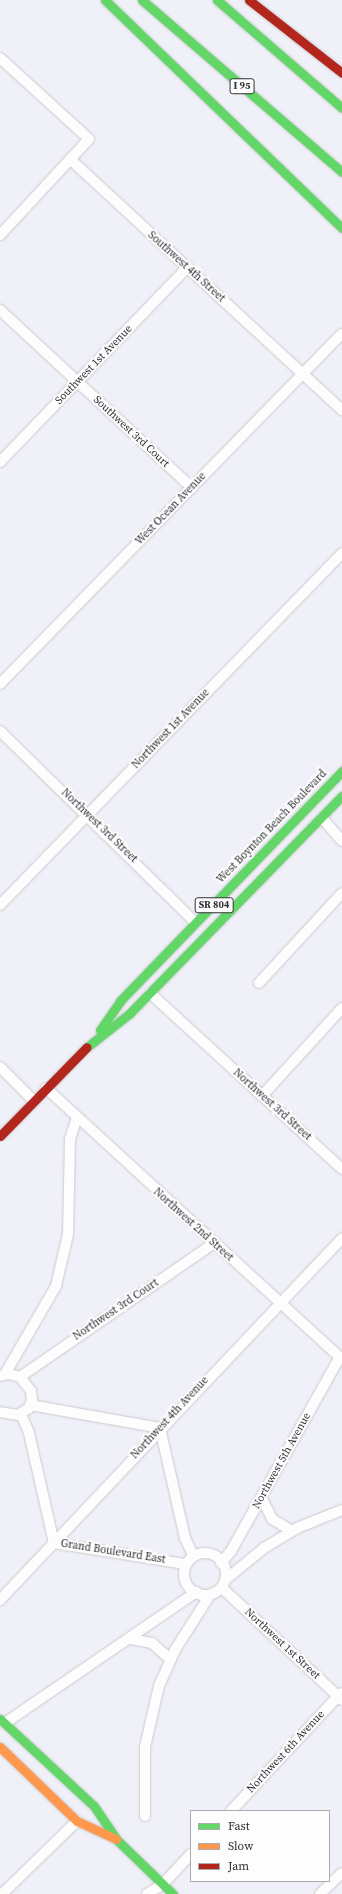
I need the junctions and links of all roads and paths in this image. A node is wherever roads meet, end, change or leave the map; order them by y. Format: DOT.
graph roads {
  1 [pos="105,0"];
  2 [pos="142,0"];
  3 [pos="217,0"];
  4 [pos="249,0"];
  5 [pos="0,58"];
  6 [pos="342,73"];
  7 [pos="342,108"];
  8 [pos="71,160"];
  9 [pos="342,172"];
  10 [pos="342,228"];
  11 [pos="0,235"];
  12 [pos="187,268"];
  13 [pos="0,310"];
  14 [pos="342,334"];
  15 [pos="302,374"];
  16 [pos="76,382"];
  17 [pos="342,410"];
  18 [pos="0,462"];
  19 [pos="192,488"];
  20 [pos="342,553"];
  21 [pos="0,684"];
  22 [pos="0,731"];
  23 [pos="342,771"];
  24 [pos="342,785"];
  25 [pos="342,796"];
  26 [pos="88,814"];
  27 [pos="322,818"];
  28 [pos="342,841"];
  29 [pos="342,893"];
  30 [pos="0,905"];
  31 [pos="196,923"];
  32 [pos="259,983"];
  33 [pos="150,993"];
  34 [pos="342,1008"];
  35 [pos="91,1043"];
  36 [pos="0,1067"];
  37 [pos="46,1088"];
  38 [pos="262,1096"];
  39 [pos="34,1101"];
  40 [pos="77,1118"];
  41 [pos="0,1136"];
  42 [pos="342,1169"];
  43 [pos="342,1238"];
  44 [pos="213,1244"];
  45 [pos="280,1302"];
  46 [pos="341,1358"];
  47 [pos="2,1375"];
  48 [pos="20,1377"];
  49 [pos="30,1405"];
  50 [pos="0,1412"];
  51 [pos="21,1414"];
  52 [pos="160,1428"];
  53 [pos="261,1497"];
  54 [pos="342,1510"];
  55 [pos="292,1531"];
  56 [pos="54,1543"];
  57 [pos="194,1555"];
  58 [pos="221,1563"];
  59 [pos="185,1564"];
  60 [pos="224,1584"];
  61 [pos="196,1592"];
  62 [pos="210,1595"];
  63 [pos="0,1600"];
  64 [pos="131,1638"];
  65 [pos="170,1659"];
  66 [pos="341,1696"];
  67 [pos="2,1721"];
  68 [pos="0,1747"];
  69 [pos="232,1810"];
  70 [pos="145,1816"];
  71 [pos="77,1821"];
  72 [pos="117,1840"];
  73 [pos="190,1855"];
  74 [pos="342,1873"];
  75 [pos="163,1884"];
  76 [pos="2,1894"];
  77 [pos="147,1894"];
  78 [pos="173,1894"];
  79 [pos="320,1894"];
  1 -- 10 [label="main road"];
  2 -- 9 [label="main road, I 95"];
  3 -- 7 [label="main road"];
  4 -- 6 [label="main road"];
  5 -- 8 [label="street"];
  8 -- 11 [label="street"];
  8 -- 12 [label="street, Southwest 4th Street"];
  12 -- 15 [label="street, Southwest 4th Street"];
  12 -- 16 [label="street, Southwest 1st Avenue"];
  13 -- 16 [label="street, Southwest 3rd Court"];
  14 -- 15 [label="street, West Ocean Avenue"];
  15 -- 17 [label="street, Southwest 4th Street"];
  15 -- 19 [label="street, West Ocean Avenue"];
  16 -- 18 [label="street, Southwest 1st Avenue"];
  16 -- 19 [label="street, Southwest 3rd Court"];
  19 -- 21 [label="street, West Ocean Avenue"];
  20 -- 26 [label="street, Northwest 1st Avenue"];
  22 -- 26 [label="street, Northwest 3rd Street"];
  23 -- 31 [label="main road, West Boynton Beach Boulevard / SR 804"];
  24 -- 27 [label="main road"];
  25 -- 27 [label="main road, West Boynton Beach Boulevard / SR 804"];
  26 -- 30 [label="street, Northwest 1st Avenue"];
  26 -- 31 [label="street, Northwest 3rd Street"];
  27 -- 28 [label="street"];
  27 -- 33 [label="main road, West Boynton Beach Boulevard / SR 804"];
  29 -- 32 [label="street"];
  31 -- 35 [label="main road, West Boynton Beach Boulevard / SR 804"];
  33 -- 35 [label="main road, West Boynton Beach Boulevard / SR 804"];
  33 -- 38 [label="street, Northwest 3rd Street"];
  34 -- 38 [label="street"];
  35 -- 37 [label="main road, West Boynton Beach Boulevard / SR 804"];
  36 -- 39 [label="street"];
  37 -- 39 [label="main road, West Boynton Beach Boulevard / SR 804"];
  37 -- 40 [label="street, Northwest 2nd Street"];
  38 -- 42 [label="street, Northwest 3rd Street"];
  39 -- 41 [label="main road, West Boynton Beach Boulevard / SR 804"];
  40 -- 44 [label="street, Northwest 2nd Street"];
  40 -- 47 [label="street"];
  43 -- 45 [label="street, Northwest 4th Avenue"];
  44 -- 45 [label="street, Northwest 2nd Street"];
  44 -- 48 [label="street, Northwest 3rd Court"];
  45 -- 46 [label="street, Northwest 2nd Street"];
  45 -- 52 [label="street, Northwest 4th Avenue"];
  46 -- 53 [label="street, Northwest 5th Avenue"];
  47 -- 48 [label="street"];
  48 -- 49 [label="street"];
  49 -- 51 [label="street"];
  49 -- 52 [label="street"];
  50 -- 51 [label="street"];
  51 -- 56 [label="street, Grand Boulevard East"];
  52 -- 56 [label="street, Northwest 4th Avenue"];
  52 -- 57 [label="street"];
  53 -- 55 [label="street"];
  53 -- 58 [label="street, Northwest 5th Avenue"];
  54 -- 55 [label="street"];
  55 -- 60 [label="street"];
  56 -- 59 [label="street, Grand Boulevard East"];
  56 -- 63 [label="street, Northwest 4th Avenue"];
  57 -- 58 [label="street"];
  57 -- 59 [label="street"];
  58 -- 60 [label="street"];
  59 -- 61 [label="street"];
  60 -- 62 [label="street"];
  60 -- 66 [label="street, Northwest 1st Street"];
  61 -- 62 [label="street"];
  61 -- 64 [label="street"];
  62 -- 65 [label="street"];
  64 -- 65 [label="street"];
  64 -- 67 [label="street"];
  65 -- 70 [label="street"];
  66 -- 69 [label="street, Northwest 6th Avenue"];
  67 -- 72 [label="main road"];
  68 -- 71 [label="main road"];
  71 -- 72 [label="main road"];
  71 -- 76 [label="street"];
  72 -- 75 [label="main road"];
  73 -- 75 [label="street"];
  74 -- 79 [label="street"];
  75 -- 77 [label="street"];
  75 -- 78 [label="main road"];
}
